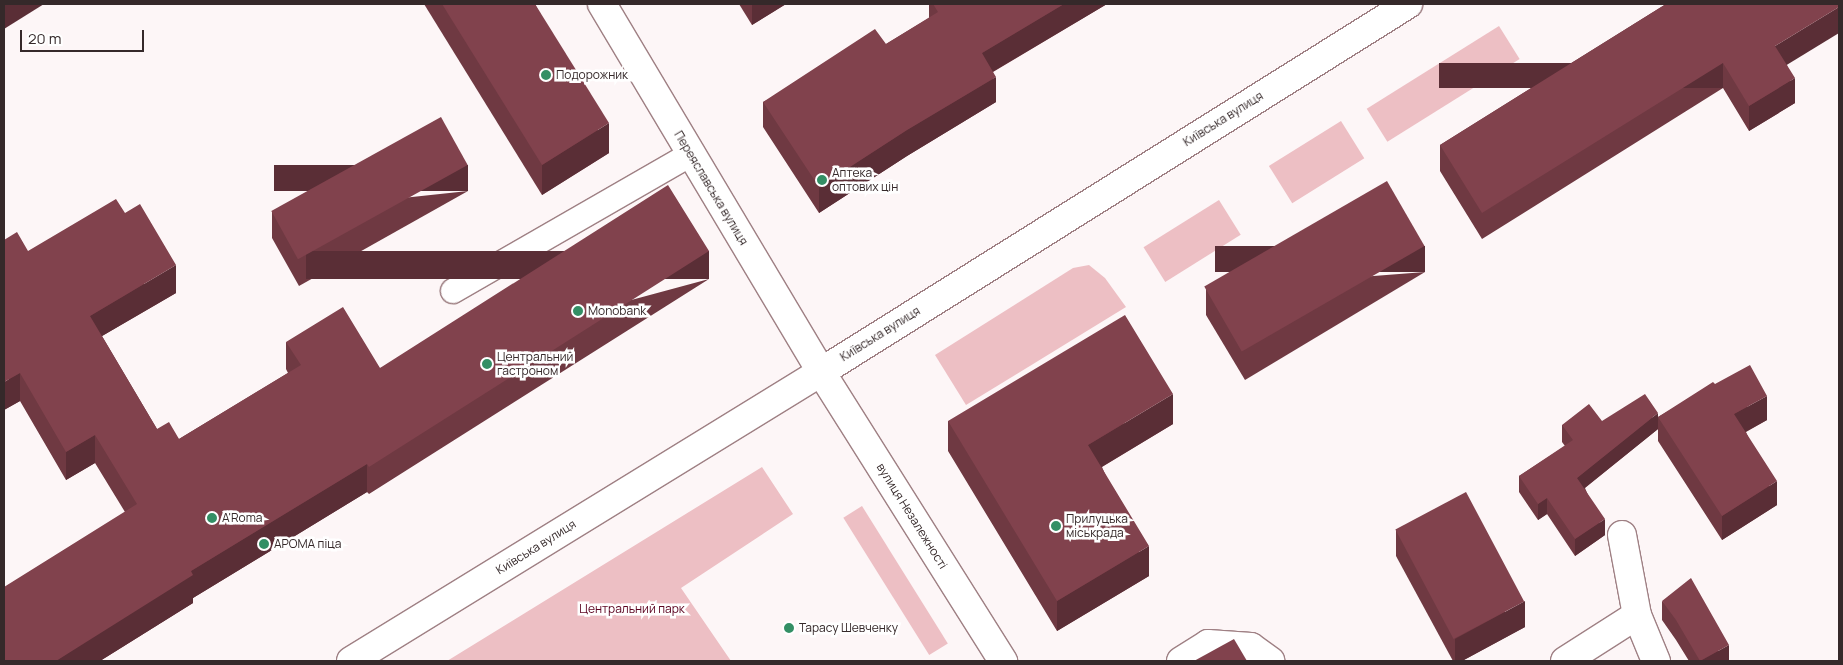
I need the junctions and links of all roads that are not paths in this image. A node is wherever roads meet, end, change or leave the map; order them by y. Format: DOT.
graph roads {
  1 [pos="602,4"];
  2 [pos="1408,4"];
  3 [pos="691,154"];
  4 [pos="453,291"];
  5 [pos="821,372"];
  6 [pos="1622,535"];
  7 [pos="1637,615"];
  8 [pos="351,661"];
  9 [pos="1003,661"];
  10 [pos="1181,661"];
  11 [pos="1270,661"];
  12 [pos="1565,661"];
  13 [pos="1656,661"];
  1 -- 3 [label="main road, Переяславська вулиця"];
  2 -- 5 [label="main road, Київська вулиця"];
  3 -- 4 [label="lane"];
  3 -- 5 [label="main road, Переяславська вулиця"];
  5 -- 8 [label="main road, Київська вулиця"];
  5 -- 9 [label="main road, вулиця Незалежності"];
  6 -- 7 [label="main road"];
  7 -- 12 [label="main road"];
  7 -- 13 [label="main road"];
  10 -- 11 [label="main road"];
}
